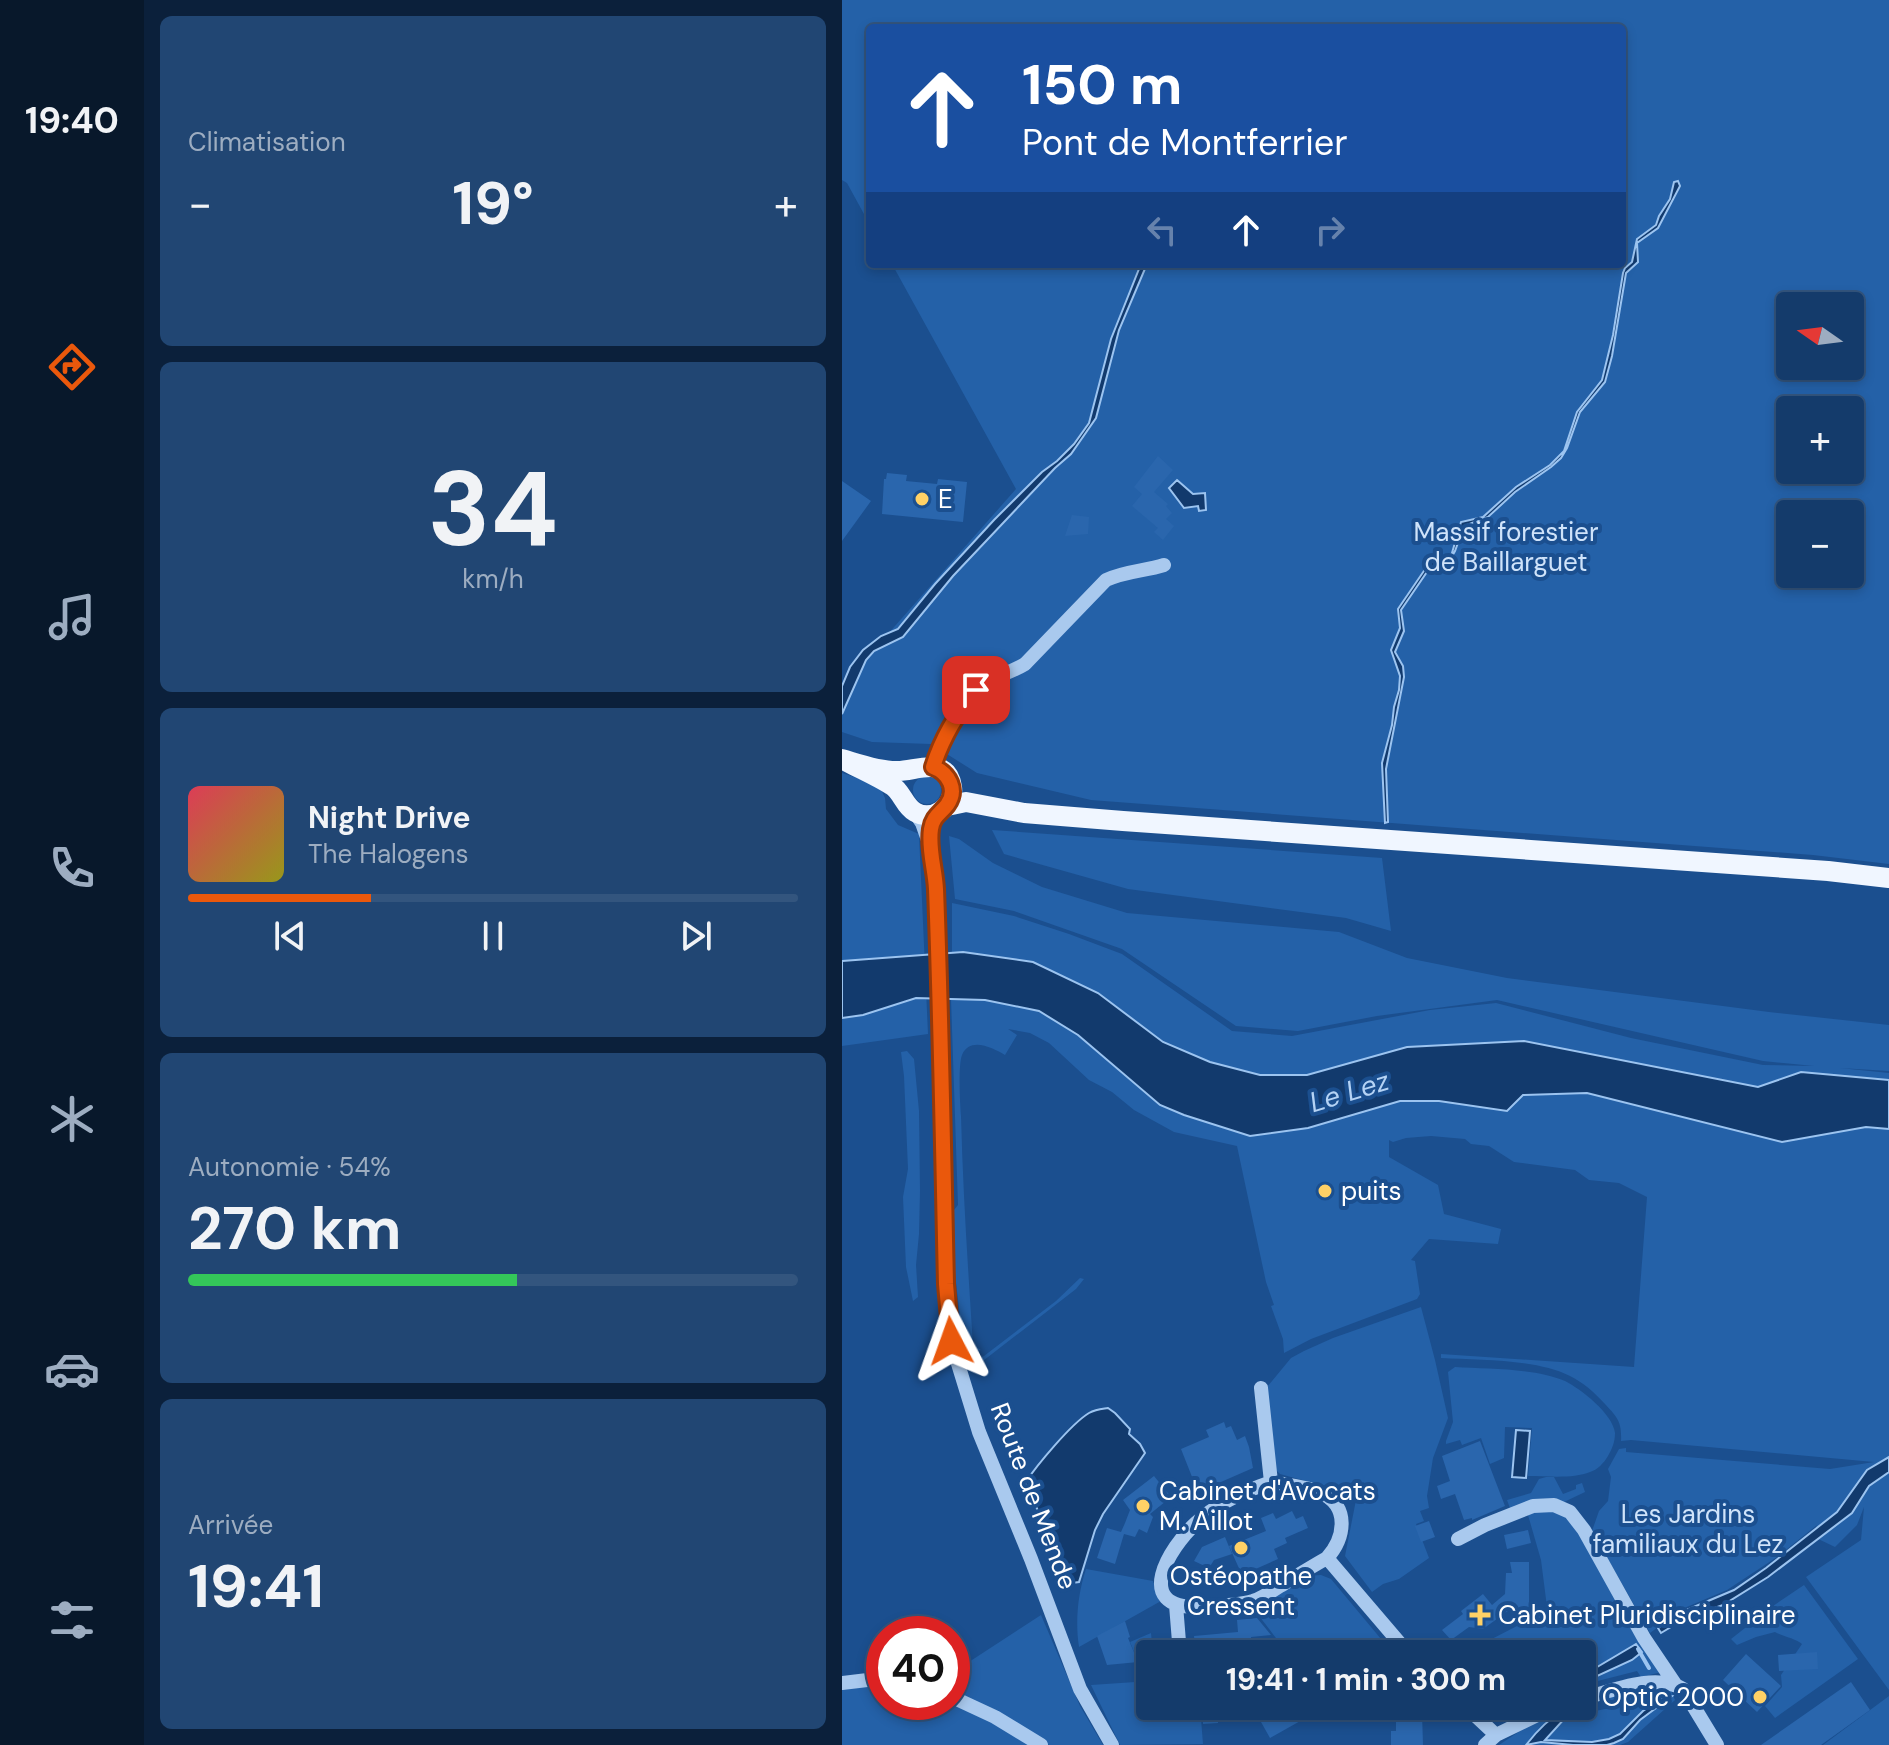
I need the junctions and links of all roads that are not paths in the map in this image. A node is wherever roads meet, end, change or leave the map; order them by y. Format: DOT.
graph roads {
  1 [pos="1164,565"];
  2 [pos="842,759"];
  3 [pos="926,767"];
  4 [pos="950,780"];
  5 [pos="909,805"];
  6 [pos="941,810"];
  7 [pos="1096,819"];
  8 [pos="930,846"];
  9 [pos="1889,878"];
  10 [pos="1261,1388"];
  11 [pos="1271,1482"];
  12 [pos="1458,1539"];
  13 [pos="1327,1558"];
  14 [pos="1176,1605"];
  15 [pos="1179,1640"];
  16 [pos="1397,1640"];
  17 [pos="866,1680"];
  18 [pos="842,1683"];
  19 [pos="1675,1684"];
  20 [pos="1596,1695"];
  21 [pos="970,1705"];
  22 [pos="1475,1720"];
  23 [pos="1529,1720"];
  24 [pos="1490,1740"];
  25 [pos="1041,1745"];
  26 [pos="1112,1745"];
  27 [pos="1717,1745"];
  1 -- 3 [label="street"];
  2 -- 3 [label="main road"];
  2 -- 5 [label="main road"];
  3 -- 4 [label="main road"];
  4 -- 6 [label="main road"];
  4 -- 7 [label="main road"];
  5 -- 6 [label="main road"];
  5 -- 8 [label="street"];
  6 -- 7 [label="main road"];
  6 -- 8 [label="street"];
  7 -- 9 [label="main road"];
  8 -- 26 [label="street, Route de Mende"];
  10 -- 11 [label="street"];
  11 -- 13 [label="street"];
  11 -- 14 [label="street"];
  12 -- 19 [label="street"];
  13 -- 14 [label="street"];
  13 -- 16 [label="street"];
  14 -- 15 [label="street"];
  17 -- 18 [label="street"];
  19 -- 20 [label="street"];
  19 -- 27 [label="street"];
  21 -- 25 [label="street"];
  22 -- 24 [label="street"];
  23 -- 24 [label="street"];
}
